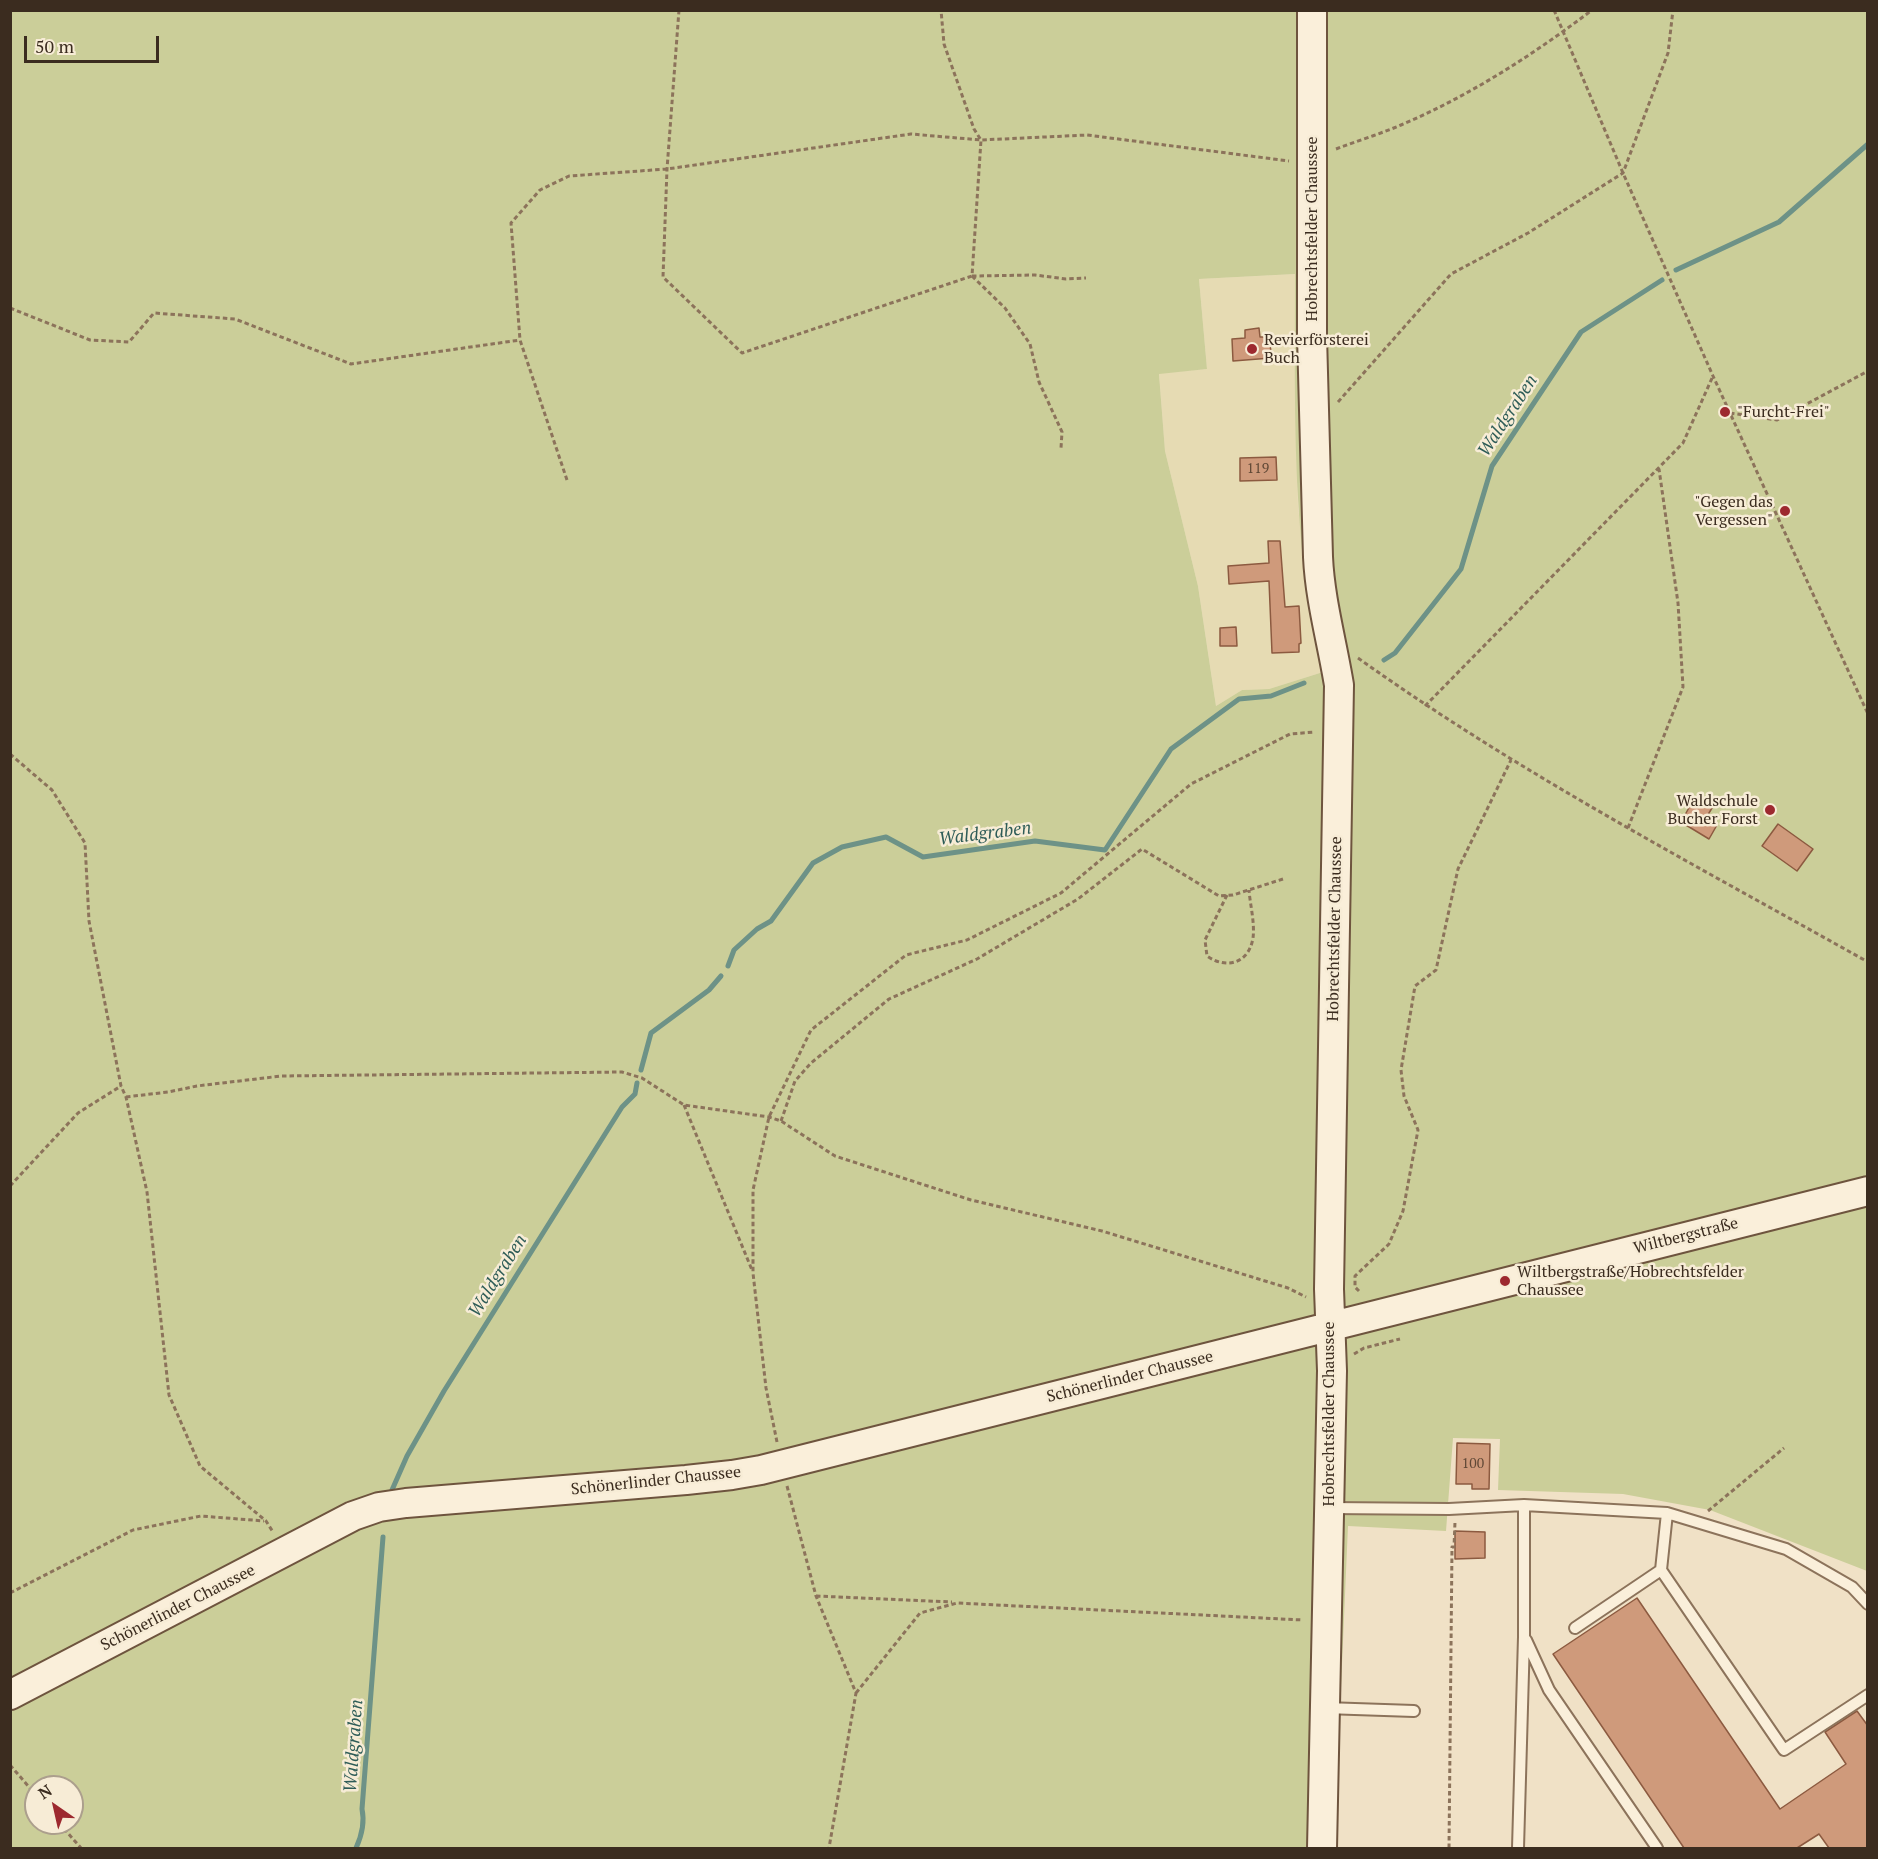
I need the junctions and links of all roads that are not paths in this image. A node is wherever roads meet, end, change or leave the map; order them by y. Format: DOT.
graph roads {
  1 [pos="1312,10"];
  2 [pos="1868,1191"];
  3 [pos="1330,1327"];
  4 [pos="1524,1505"];
  5 [pos="1329,1508"];
  6 [pos="1667,1513"];
  7 [pos="1661,1570"];
  8 [pos="1868,1604"];
  9 [pos="1575,1628"];
  10 [pos="1524,1637"];
  11 [pos="10,1695"];
  12 [pos="1868,1695"];
  13 [pos="1324,1708"];
  14 [pos="1414,1711"];
  15 [pos="1322,1848"];
  16 [pos="1518,1848"];
  17 [pos="1657,1848"];
  1 -- 3 [label="main road, Hobrechtsfelder Chaussee"];
  2 -- 3 [label="main road, Wiltbergstraße"];
  3 -- 5 [label="main road, Hobrechtsfelder Chaussee"];
  3 -- 11 [label="main road, Schönerlinder Chaussee"];
  4 -- 5 [label="lane"];
  4 -- 6 [label="lane"];
  4 -- 10 [label="lane"];
  5 -- 13 [label="main road, Hobrechtsfelder Chaussee"];
  6 -- 7 [label="lane"];
  6 -- 8 [label="lane"];
  7 -- 9 [label="lane"];
  7 -- 12 [label="lane"];
  10 -- 16 [label="lane"];
  10 -- 17 [label="lane"];
  13 -- 14 [label="lane"];
  13 -- 15 [label="main road, Hobrechtsfelder Chaussee"];
}
